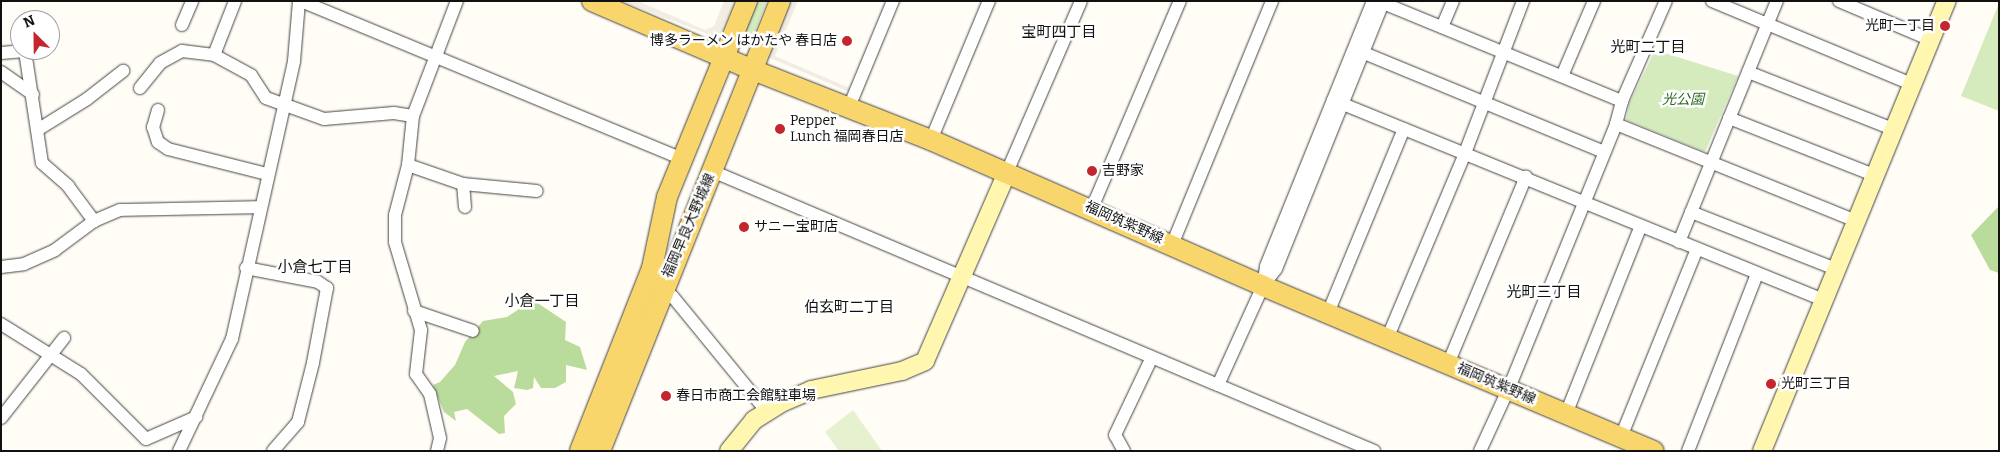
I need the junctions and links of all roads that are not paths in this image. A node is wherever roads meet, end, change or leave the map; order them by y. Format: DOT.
graph roads {
  1 [pos="192,1"];
  2 [pos="235,1"];
  3 [pos="300,1"];
  4 [pos="456,1"];
  5 [pos="592,1"];
  6 [pos="747,1"];
  7 [pos="780,1"];
  8 [pos="893,1"];
  9 [pos="989,1"];
  10 [pos="1081,1"];
  11 [pos="1180,1"];
  12 [pos="1272,1"];
  13 [pos="1453,1"];
  14 [pos="1523,1"];
  15 [pos="1594,1"];
  16 [pos="1666,1"];
  17 [pos="1712,1"];
  18 [pos="1777,1"];
  19 [pos="1839,1"];
  20 [pos="1947,1"];
  21 [pos="1380,2"];
  22 [pos="182,25"];
  23 [pos="1767,25"];
  24 [pos="1442,27"];
  25 [pos="1931,40"];
  26 [pos="1,52"];
  27 [pos="1502,52"];
  28 [pos="1364,53"];
  29 [pos="214,55"];
  30 [pos="725,57"];
  31 [pos="437,58"];
  32 [pos="753,70"];
  33 [pos="123,71"];
  34 [pos="1,72"];
  35 [pos="1748,72"];
  36 [pos="1562,76"];
  37 [pos="1914,85"];
  38 [pos="140,88"];
  39 [pos="33,94"];
  40 [pos="1622,101"];
  41 [pos="1339,102"];
  42 [pos="284,103"];
  43 [pos="1485,104"];
  44 [pos="849,107"];
  45 [pos="158,110"];
  46 [pos="413,116"];
  47 [pos="1729,118"];
  48 [pos="1616,124"];
  49 [pos="39,129"];
  50 [pos="1404,129"];
  51 [pos="1896,130"];
  52 [pos="931,140"];
  53 [pos="1604,152"];
  54 [pos="1465,153"];
  55 [pos="682,159"];
  56 [pos="408,165"];
  57 [pos="1710,165"];
  58 [pos="712,171"];
  59 [pos="1007,172"];
  60 [pos="267,174"];
  61 [pos="1876,176"];
  62 [pos="1526,177"];
  63 [pos="463,184"];
  64 [pos="537,191"];
  65 [pos="1584,201"];
  66 [pos="260,207"];
  67 [pos="465,207"];
  68 [pos="1092,208"];
  69 [pos="1691,212"];
  70 [pos="94,221"];
  71 [pos="1858,222"];
  72 [pos="1641,226"];
  73 [pos="1679,242"];
  74 [pos="1172,245"];
  75 [pos="1697,249"];
  76 [pos="1,267"];
  77 [pos="246,268"];
  78 [pos="652,268"];
  79 [pos="1838,270"];
  80 [pos="1757,274"];
  81 [pos="962,276"];
  82 [pos="1263,286"];
  83 [pos="662,290"];
  84 [pos="1826,301"];
  85 [pos="638,305"];
  86 [pos="414,311"];
  87 [pos="1328,313"];
  88 [pos="1,325"];
  89 [pos="473,331"];
  90 [pos="64,338"];
  91 [pos="1387,339"];
  92 [pos="51,355"];
  93 [pos="1152,357"];
  94 [pos="1448,364"];
  95 [pos="1218,385"];
  96 [pos="1509,388"];
  97 [pos="768,412"];
  98 [pos="1566,414"];
  99 [pos="196,417"];
  100 [pos="1,418"];
  101 [pos="1621,437"];
  102 [pos="179,451"];
  103 [pos="274,451"];
  104 [pos="437,451"];
  105 [pos="580,451"];
  106 [pos="600,451"];
  107 [pos="729,451"];
  108 [pos="1124,451"];
  109 [pos="1374,451"];
  110 [pos="1480,451"];
  111 [pos="1654,451"];
  112 [pos="1688,451"];
  113 [pos="1762,451"];
  1 -- 22 [label="street"];
  2 -- 29 [label="street"];
  3 -- 31 [label="street"];
  3 -- 42 [label="street"];
  4 -- 31 [label="street"];
  5 -- 30 [label="main road, 福岡筑紫野線"];
  6 -- 30 [label="main road, 福岡早良大野城線"];
  7 -- 32 [label="main road, 福岡早良大野城線"];
  8 -- 44 [label="street"];
  9 -- 52 [label="street"];
  10 -- 59 [label="street"];
  11 -- 68 [label="street"];
  12 -- 74 [label="street"];
  13 -- 24 [label="street"];
  14 -- 27 [label="street"];
  15 -- 36 [label="street"];
  16 -- 40 [label="street"];
  17 -- 23 [label="street"];
  18 -- 23 [label="street"];
  19 -- 25 [label="street"];
  20 -- 25 [label="street"];
  21 -- 24 [label="street"];
  21 -- 28 [label="street"];
  21 -- 41 [label="street"];
  23 -- 35 [label="street"];
  23 -- 37 [label="street"];
  24 -- 27 [label="street"];
  25 -- 37 [label="street"];
  26 -- 39 [label="street"];
  27 -- 36 [label="street"];
  27 -- 43 [label="street"];
  28 -- 41 [label="street"];
  28 -- 43 [label="street"];
  29 -- 38 [label="street"];
  29 -- 42 [label="street"];
  30 -- 32 [label="main road, 福岡筑紫野線"];
  30 -- 55 [label="main road, 福岡早良大野城線"];
  31 -- 46 [label="street"];
  31 -- 55 [label="street"];
  32 -- 44 [label="main road, 福岡筑紫野線"];
  32 -- 58 [label="main road, 福岡早良大野城線"];
  33 -- 49 [label="street"];
  34 -- 39 [label="street"];
  35 -- 47 [label="street"];
  35 -- 51 [label="street"];
  36 -- 40 [label="street"];
  37 -- 51 [label="street"];
  39 -- 49 [label="street"];
  40 -- 48 [label="street"];
  41 -- 50 [label="street"];
  41 -- 82 [label="street"];
  42 -- 46 [label="street"];
  42 -- 60 [label="street"];
  43 -- 53 [label="street"];
  43 -- 54 [label="street"];
  44 -- 52 [label="main road, 福岡筑紫野線"];
  45 -- 60 [label="street"];
  46 -- 56 [label="street"];
  47 -- 57 [label="street"];
  47 -- 61 [label="street"];
  48 -- 53 [label="street"];
  48 -- 57 [label="street"];
  49 -- 70 [label="street"];
  50 -- 54 [label="street"];
  50 -- 87 [label="street"];
  51 -- 61 [label="street"];
  52 -- 59 [label="main road, 福岡筑紫野線"];
  53 -- 65 [label="street"];
  54 -- 62 [label="street"];
  54 -- 91 [label="street"];
  55 -- 78 [label="main road, 福岡早良大野城線"];
  56 -- 63 [label="street"];
  56 -- 86 [label="street"];
  57 -- 69 [label="street"];
  57 -- 71 [label="street"];
  58 -- 81 [label="street"];
  58 -- 83 [label="main road, 福岡早良大野城線"];
  59 -- 68 [label="main road, 福岡筑紫野線"];
  59 -- 81 [label="street"];
  60 -- 66 [label="street"];
  61 -- 71 [label="street"];
  62 -- 65 [label="street"];
  62 -- 94 [label="street"];
  63 -- 64 [label="street"];
  63 -- 67 [label="street"];
  65 -- 72 [label="street"];
  65 -- 96 [label="street"];
  66 -- 70 [label="street"];
  66 -- 77 [label="street"];
  68 -- 74 [label="main road, 福岡筑紫野線"];
  69 -- 73 [label="street"];
  69 -- 79 [label="street"];
  70 -- 76 [label="street"];
  71 -- 79 [label="street"];
  72 -- 73 [label="street"];
  72 -- 98 [label="street"];
  73 -- 75 [label="street"];
  74 -- 82 [label="main road, 福岡筑紫野線"];
  75 -- 80 [label="street"];
  75 -- 101 [label="street"];
  77 -- 99 [label="street"];
  77 -- 103 [label="street"];
  78 -- 83 [label="street"];
  78 -- 85 [label="main road, 福岡早良大野城線"];
  79 -- 84 [label="street"];
  80 -- 84 [label="street"];
  80 -- 112 [label="street"];
  81 -- 93 [label="street"];
  81 -- 97 [label="street"];
  82 -- 87 [label="main road, 福岡筑紫野線"];
  82 -- 95 [label="street"];
  83 -- 85 [label="street"];
  83 -- 97 [label="street"];
  83 -- 106 [label="main road, 福岡早良大野城線"];
  84 -- 113 [label="street"];
  85 -- 105 [label="main road, 福岡早良大野城線"];
  86 -- 89 [label="street"];
  86 -- 104 [label="street"];
  87 -- 91 [label="main road, 福岡筑紫野線"];
  88 -- 92 [label="street"];
  90 -- 92 [label="street"];
  91 -- 94 [label="main road, 福岡筑紫野線"];
  92 -- 99 [label="street"];
  92 -- 100 [label="street"];
  93 -- 95 [label="street"];
  93 -- 108 [label="street"];
  94 -- 96 [label="main road, 福岡筑紫野線"];
  95 -- 109 [label="street"];
  96 -- 98 [label="main road, 福岡筑紫野線"];
  96 -- 110 [label="street"];
  97 -- 107 [label="street"];
  98 -- 101 [label="main road, 福岡筑紫野線"];
  99 -- 102 [label="street"];
  101 -- 111 [label="main road, 福岡筑紫野線"];
}
